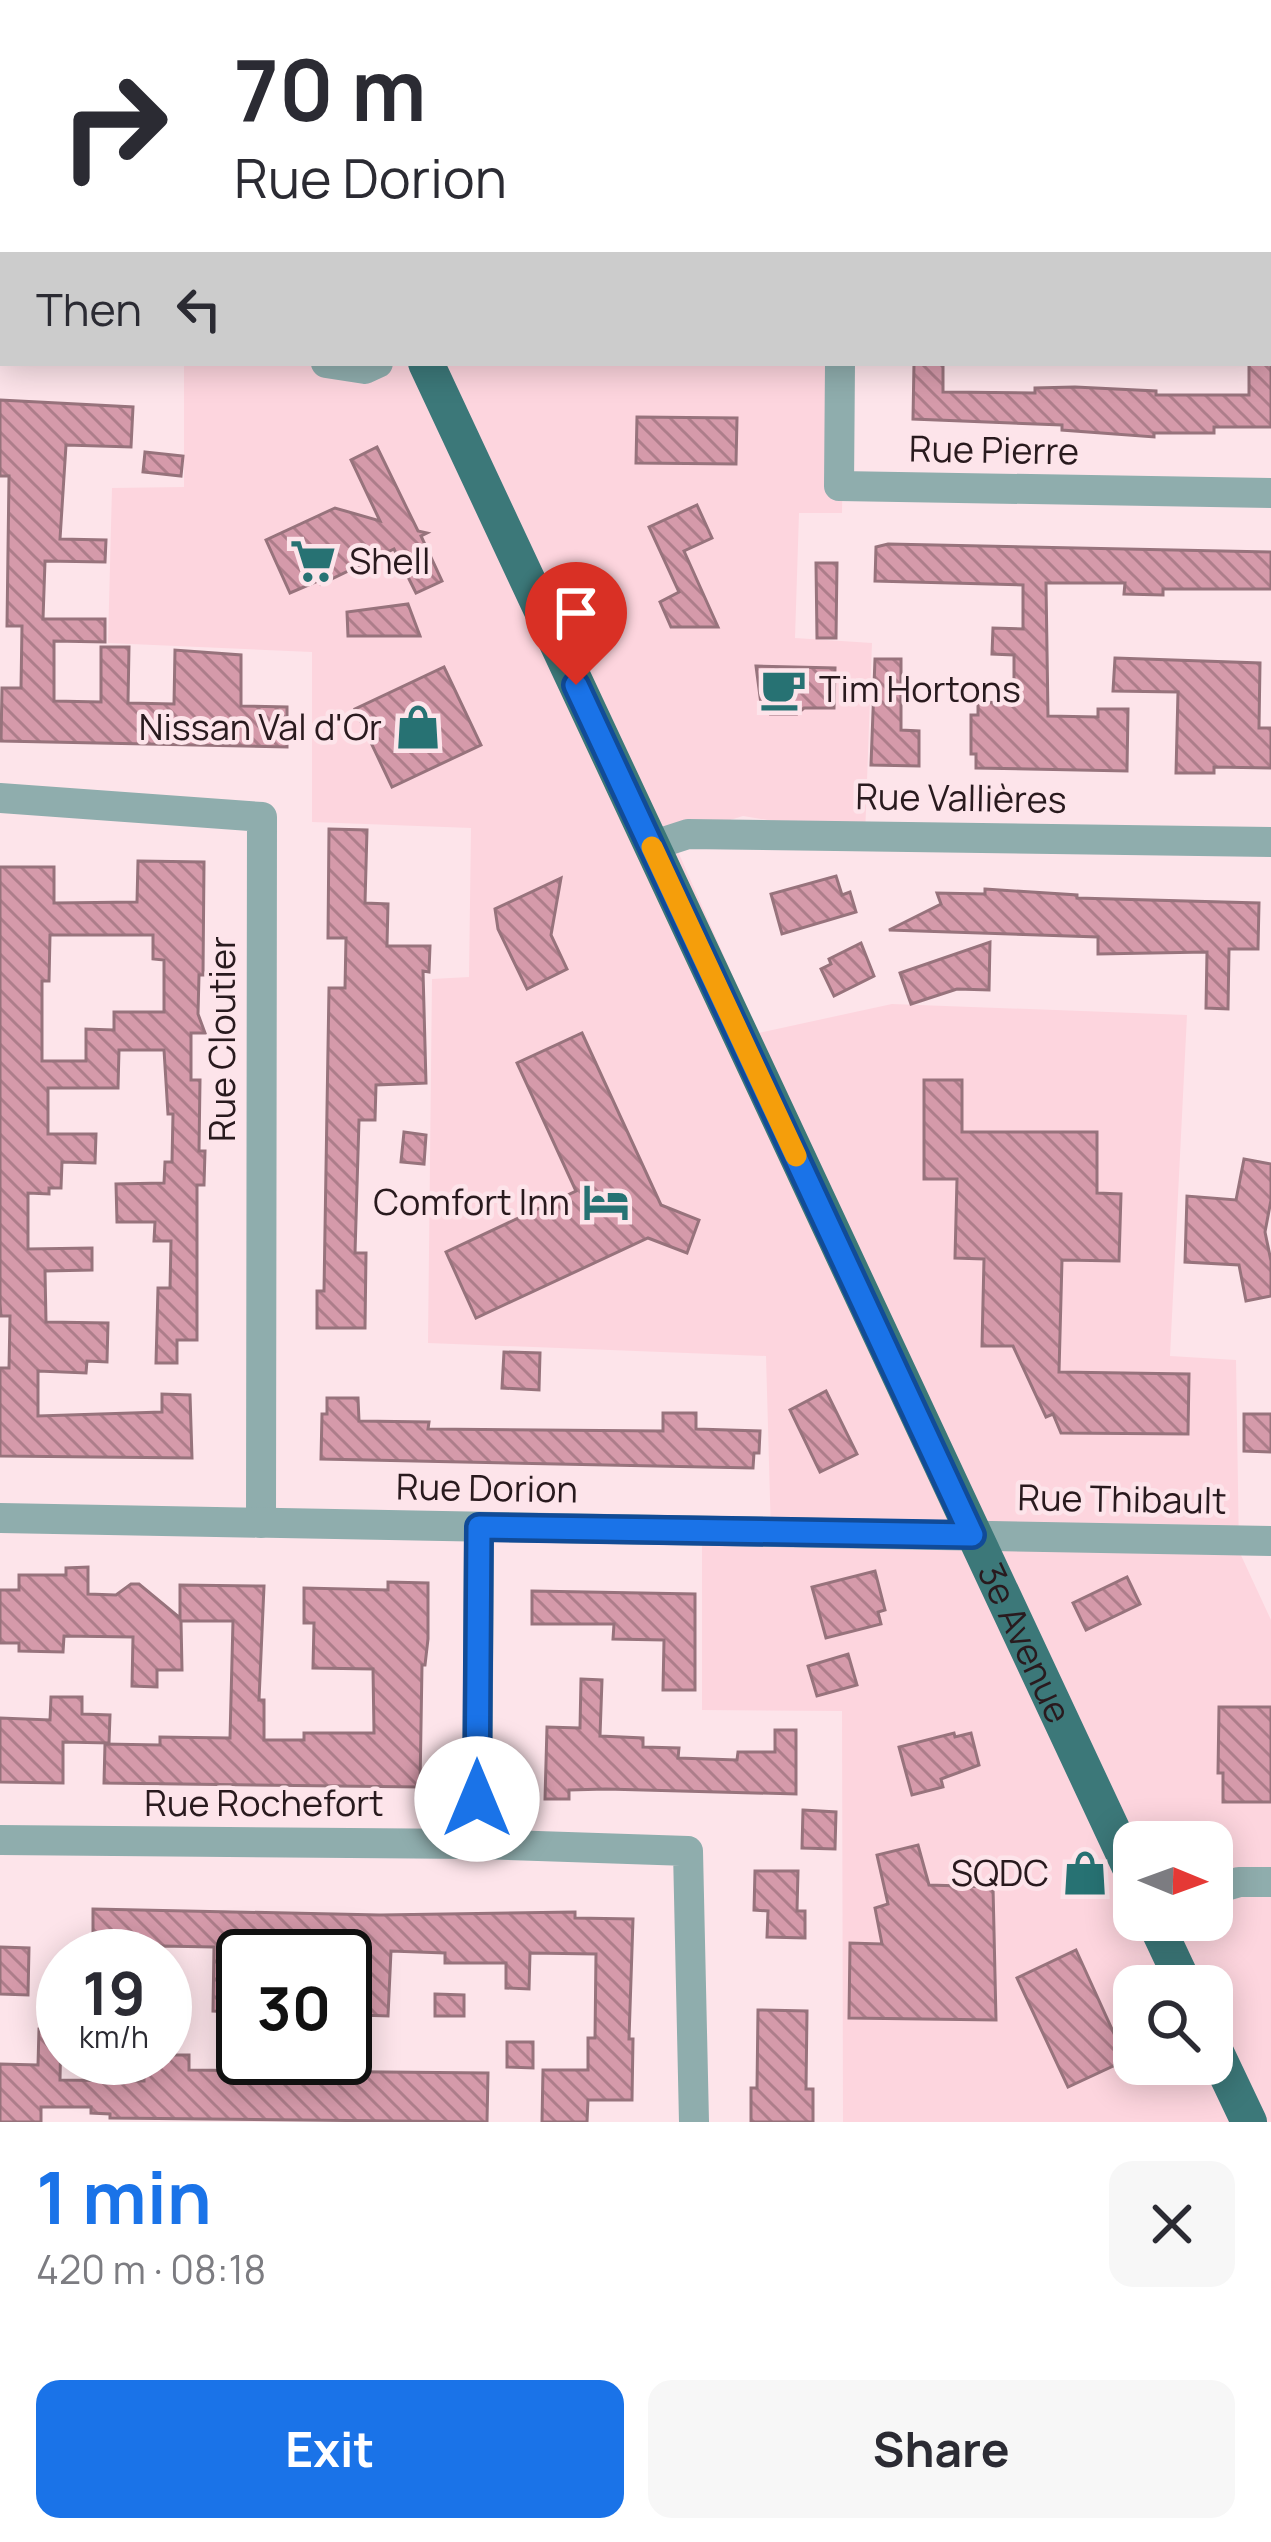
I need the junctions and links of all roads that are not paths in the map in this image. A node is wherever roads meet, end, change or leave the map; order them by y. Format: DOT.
graph roads {
  1 [pos="428,366"];
  2 [pos="840,366"];
  3 [pos="1271,493"];
  4 [pos="0,797"];
  5 [pos="1271,842"];
  6 [pos="651,846"];
  7 [pos="0,1518"];
  8 [pos="261,1523"];
  9 [pos="479,1527"];
  10 [pos="972,1535"];
  11 [pos="1271,1541"];
  12 [pos="1113,1832"];
  13 [pos="0,1840"];
  14 [pos="477,1844"];
  15 [pos="1271,1882"];
  16 [pos="1233,1884"];
  17 [pos="1231,2085"];
  18 [pos="694,2122"];
  19 [pos="1249,2122"];
  1 -- 6 [label="main road, 3e Avenue"];
  2 -- 3 [label="street, Rue Pierre"];
  4 -- 8 [label="street, Rue Cloutier"];
  5 -- 6 [label="street, Rue Vallières"];
  6 -- 10 [label="main road, 3e Avenue"];
  7 -- 8 [label="street, Rue Dorion"];
  8 -- 9 [label="street, Rue Dorion"];
  9 -- 10 [label="street, Rue Dorion"];
  9 -- 14 [label="street"];
  10 -- 11 [label="street, Rue Thibault"];
  10 -- 12 [label="main road, 3e Avenue"];
  13 -- 14 [label="street, Rue Rochefort"];
  14 -- 18 [label="street, Rue Rochefort"];
  15 -- 16 [label="street"];
  17 -- 19 [label="main road"];
}
